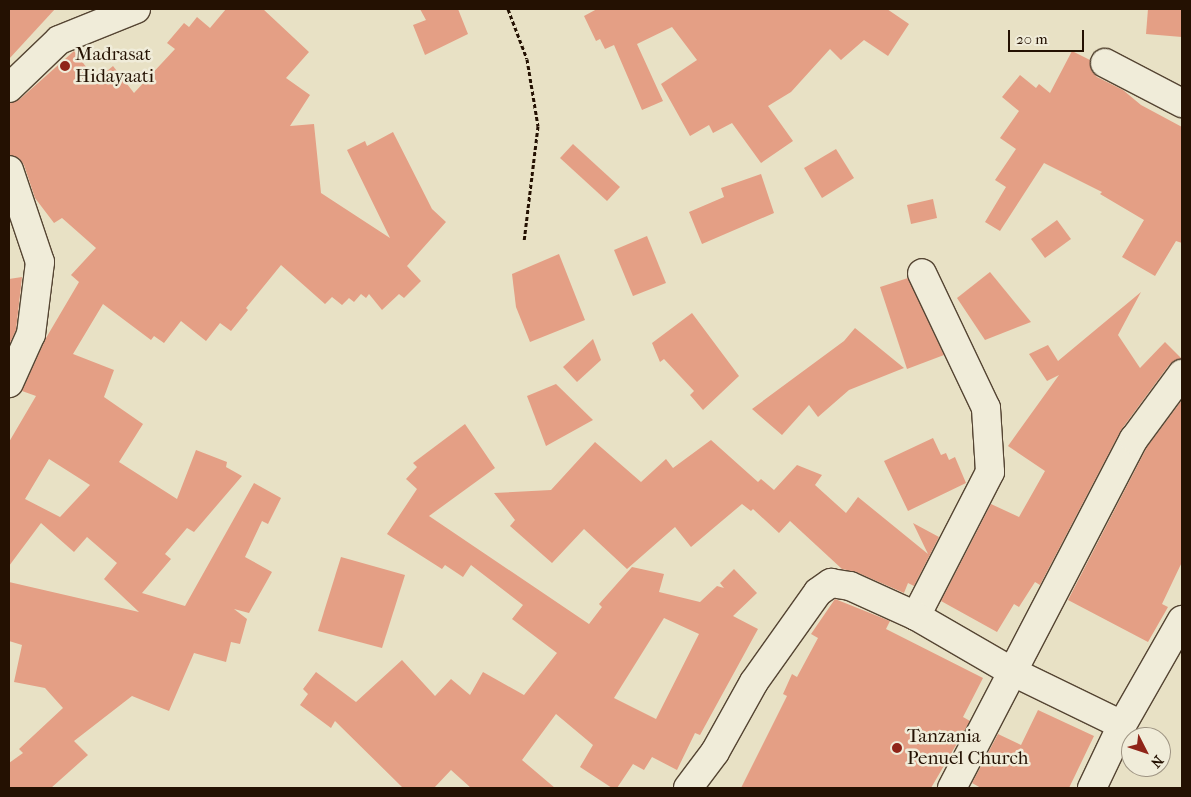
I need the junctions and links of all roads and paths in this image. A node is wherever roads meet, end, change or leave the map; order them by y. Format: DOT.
graph roads {
  1 [pos="136,9"];
  2 [pos="508,9"];
  3 [pos="1105,64"];
  4 [pos="9,88"];
  5 [pos="1182,103"];
  6 [pos="9,170"];
  7 [pos="524,242"];
  8 [pos="922,273"];
  9 [pos="1182,374"];
  10 [pos="9,383"];
  11 [pos="916,616"];
  12 [pos="1182,620"];
  13 [pos="1011,671"];
  14 [pos="1122,725"];
  15 [pos="688,788"];
  16 [pos="952,788"];
  17 [pos="1092,788"];
  1 -- 4 [label="street"];
  2 -- 7 [label="path"];
  3 -- 5 [label="street"];
  6 -- 10 [label="street"];
  8 -- 11 [label="street"];
  9 -- 13 [label="street"];
  11 -- 13 [label="street"];
  11 -- 15 [label="street"];
  12 -- 14 [label="street"];
  13 -- 14 [label="street"];
  13 -- 16 [label="street"];
  14 -- 17 [label="street"];
}
